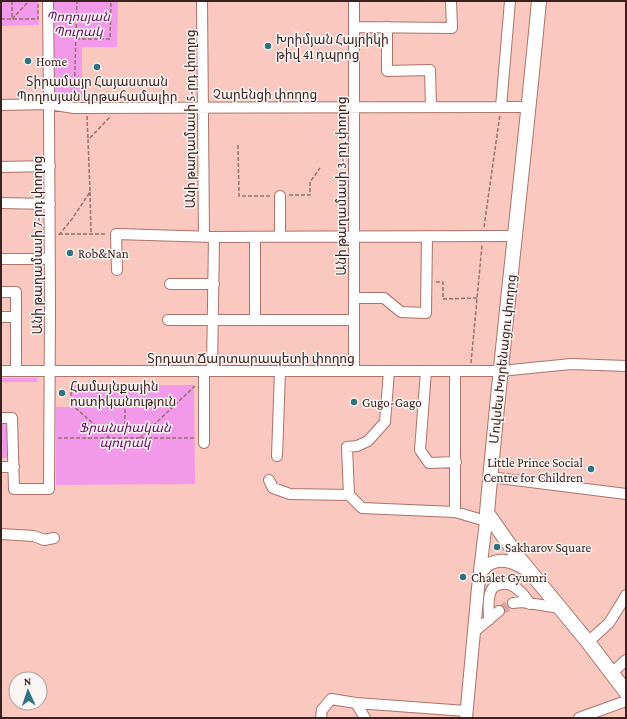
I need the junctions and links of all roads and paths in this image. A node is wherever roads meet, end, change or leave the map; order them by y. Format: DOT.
graph roads {
  1 [pos="12,1"];
  2 [pos="29,1"];
  3 [pos="38,1"];
  4 [pos="48,1"];
  5 [pos="76,1"];
  6 [pos="111,1"];
  7 [pos="202,1"];
  8 [pos="354,1"];
  9 [pos="451,1"];
  10 [pos="510,1"];
  11 [pos="539,1"];
  12 [pos="1,19"];
  13 [pos="12,19"];
  14 [pos="354,27"];
  15 [pos="387,28"];
  16 [pos="76,39"];
  17 [pos="50,104"];
  18 [pos="1,105"];
  19 [pos="203,107"];
  20 [pos="354,107"];
  21 [pos="431,107"];
  22 [pos="501,107"];
  23 [pos="529,107"];
  24 [pos="74,108"];
  25 [pos="87,108"];
  26 [pos="110,108"];
  27 [pos="88,140"];
  28 [pos="238,145"];
  29 [pos="50,166"];
  30 [pos="1,167"];
  31 [pos="320,168"];
  32 [pos="90,192"];
  33 [pos="280,196"];
  34 [pos="1,203"];
  35 [pos="50,204"];
  36 [pos="90,233"];
  37 [pos="59,234"];
  38 [pos="116,234"];
  39 [pos="254,236"];
  40 [pos="280,236"];
  41 [pos="354,236"];
  42 [pos="427,236"];
  43 [pos="514,236"];
  44 [pos="209,237"];
  45 [pos="56,240"];
  46 [pos="1,259"];
  47 [pos="50,259"];
  48 [pos="117,270"];
  49 [pos="426,282"];
  50 [pos="170,284"];
  51 [pos="214,284"];
  52 [pos="1,292"];
  53 [pos="354,298"];
  54 [pos="477,298"];
  55 [pos="1,317"];
  56 [pos="16,317"];
  57 [pos="168,320"];
  58 [pos="212,320"];
  59 [pos="255,320"];
  60 [pos="354,320"];
  61 [pos="626,366"];
  62 [pos="1,371"];
  63 [pos="16,371"];
  64 [pos="49,371"];
  65 [pos="208,371"];
  66 [pos="280,371"];
  67 [pos="354,371"];
  68 [pos="389,371"];
  69 [pos="426,371"];
  70 [pos="456,371"];
  71 [pos="501,371"];
  72 [pos="197,384"];
  73 [pos="125,385"];
  74 [pos="71,386"];
  75 [pos="1,418"];
  76 [pos="49,438"];
  77 [pos="110,438"];
  78 [pos="125,438"];
  79 [pos="140,438"];
  80 [pos="204,441"];
  81 [pos="278,456"];
  82 [pos="456,462"];
  83 [pos="1,467"];
  84 [pos="14,467"];
  85 [pos="490,477"];
  86 [pos="269,480"];
  87 [pos="626,494"];
  88 [pos="349,495"];
  89 [pos="455,512"];
  90 [pos="487,517"];
  91 [pos="1,534"];
  92 [pos="54,538"];
  93 [pos="481,572"];
  94 [pos="531,573"];
  95 [pos="626,595"];
  96 [pos="513,603"];
  97 [pos="530,604"];
  98 [pos="560,608"];
  99 [pos="499,611"];
  100 [pos="489,620"];
  101 [pos="474,632"];
  102 [pos="588,642"];
  103 [pos="626,660"];
  104 [pos="612,673"];
  105 [pos="626,692"];
  106 [pos="626,701"];
  107 [pos="356,703"];
  108 [pos="466,715"];
  109 [pos="321,718"];
  110 [pos="365,718"];
  111 [pos="578,718"];
  1 -- 13 [label="path"];
  2 -- 13 [label="path"];
  3 -- 13 [label="path"];
  4 -- 17 [label="street, Անի թաղամասի 7-րդ փողոց"];
  5 -- 16 [label="path"];
  6 -- 16 [label="path"];
  7 -- 19 [label="street, Անի թաղամասի 5-րդ փողոց"];
  8 -- 14 [label="street, Անի թաղամասի 3-րդ փողոց"];
  9 -- 15 [label="street"];
  10 -- 22 [label="street"];
  11 -- 23 [label="highway, Մովսես Խորենացու փողոց"];
  12 -- 13 [label="path"];
  14 -- 15 [label="street"];
  14 -- 20 [label="street, Անի թաղամասի 3-րդ փողոց"];
  15 -- 21 [label="street"];
  16 -- 24 [label="path"];
  17 -- 18 [label="street, Չարենցի փողոց"];
  17 -- 24 [label="street, Չարենցի փողոց"];
  17 -- 29 [label="street, Անի թաղամասի 7-րդ փողոց"];
  19 -- 20 [label="street, Չարենցի փողոց"];
  19 -- 26 [label="street, Չարենցի փողոց"];
  19 -- 44 [label="street, Անի թաղամասի 5-րդ փողոց"];
  20 -- 21 [label="street, Չարենցի փողոց"];
  20 -- 41 [label="street, Անի թաղամասի 3-րդ փողոց"];
  21 -- 22 [label="street, Չարենցի փողոց"];
  22 -- 23 [label="street, Չարենցի փողոց"];
  23 -- 43 [label="highway, Մովսես Խորենացու փողոց"];
  24 -- 25 [label="street, Չարենցի փողոց"];
  25 -- 26 [label="street, Չարենցի փողոց"];
  25 -- 27 [label="path"];
  26 -- 27 [label="path"];
  27 -- 32 [label="path"];
  28 -- 33 [label="path"];
  29 -- 30 [label="street"];
  29 -- 35 [label="street, Անի թաղամասի 7-րդ փողոց"];
  31 -- 33 [label="path"];
  32 -- 36 [label="path"];
  32 -- 37 [label="path"];
  33 -- 40 [label="street"];
  34 -- 35 [label="street"];
  35 -- 47 [label="street, Անի թաղամասի 7-րդ փողոց"];
  36 -- 37 [label="path"];
  36 -- 38 [label="path"];
  37 -- 45 [label="path"];
  38 -- 44 [label="street"];
  38 -- 48 [label="street"];
  39 -- 40 [label="street"];
  39 -- 44 [label="street"];
  39 -- 59 [label="street"];
  40 -- 41 [label="street"];
  41 -- 42 [label="street"];
  41 -- 53 [label="street, Անի թաղամասի 3-րդ փողոց"];
  42 -- 43 [label="street"];
  42 -- 49 [label="street"];
  43 -- 71 [label="highway, Մովսես Խորենացու փողոց"];
  44 -- 51 [label="street, Անի թաղամասի 5-րդ փողոց"];
  46 -- 47 [label="street"];
  47 -- 64 [label="street, Անի թաղամասի 7-րդ փողոց"];
  49 -- 53 [label="street"];
  49 -- 54 [label="path"];
  50 -- 51 [label="street"];
  51 -- 58 [label="street, Անի թաղամասի 5-րդ փողոց"];
  52 -- 56 [label="street"];
  53 -- 60 [label="street, Անի թաղամասի 3-րդ փողոց"];
  55 -- 56 [label="street"];
  56 -- 63 [label="street"];
  57 -- 58 [label="street"];
  58 -- 59 [label="street"];
  58 -- 65 [label="street, Անի թաղամասի 5-րդ փողոց"];
  59 -- 60 [label="street"];
  60 -- 67 [label="street, Անի թաղամասի 3-րդ փողոց"];
  61 -- 71 [label="street, Տրդատ Ճարտարապետի փողոց"];
  62 -- 63 [label="street, Տրդատ Ճարտարապետի փողոց"];
  63 -- 64 [label="street, Տրդատ Ճարտարապետի փողոց"];
  64 -- 65 [label="street, Տրդատ Ճարտարապետի փողոց"];
  64 -- 76 [label="street, Անի թաղամասի 7-րդ փողոց"];
  65 -- 66 [label="street, Տրդատ Ճարտարապետի փողոց"];
  65 -- 80 [label="street, Անի թաղամասի 5-րդ փողոց"];
  66 -- 67 [label="street, Տրդատ Ճարտարապետի փողոց"];
  66 -- 81 [label="street"];
  67 -- 68 [label="street, Տրդատ Ճարտարապետի փողոց"];
  68 -- 69 [label="street, Տրդատ Ճարտարապետի փողոց"];
  68 -- 88 [label="street"];
  69 -- 70 [label="street, Տրդատ Ճարտարապետի փողոց"];
  69 -- 82 [label="street"];
  70 -- 71 [label="street, Տրդատ Ճարտարապետի փողոց"];
  70 -- 82 [label="street"];
  71 -- 85 [label="highway, Մովսես Խորենացու փողոց"];
  72 -- 79 [label="path"];
  73 -- 78 [label="path"];
  74 -- 77 [label="path"];
  75 -- 84 [label="street"];
  76 -- 77 [label="path"];
  76 -- 84 [label="street, Անի թաղամասի 7-րդ փողոց"];
  77 -- 78 [label="path"];
  78 -- 79 [label="path"];
  79 -- 80 [label="path"];
  82 -- 89 [label="street"];
  83 -- 84 [label="street"];
  85 -- 87 [label="street"];
  85 -- 90 [label="highway, Մովսես Խորենացու փողոց"];
  86 -- 88 [label="street"];
  88 -- 89 [label="street"];
  89 -- 90 [label="street"];
  90 -- 93 [label="main road, Մովսես Խորենացու փողոց"];
  90 -- 94 [label="highway"];
  91 -- 92 [label="street"];
  93 -- 94 [label="main road"];
  93 -- 101 [label="main road, Մովսես Խորենացու փողոց"];
  94 -- 98 [label="highway"];
  95 -- 102 [label="street"];
  96 -- 97 [label="street"];
  97 -- 98 [label="street"];
  97 -- 100 [label="street"];
  98 -- 102 [label="highway"];
  99 -- 100 [label="street"];
  100 -- 101 [label="street"];
  101 -- 108 [label="main road, Մովսես Խորենացու փողոց"];
  102 -- 104 [label="highway"];
  103 -- 104 [label="street"];
  104 -- 105 [label="highway"];
  106 -- 111 [label="street"];
  107 -- 108 [label="street"];
  107 -- 109 [label="street"];
  107 -- 110 [label="street"];
}
